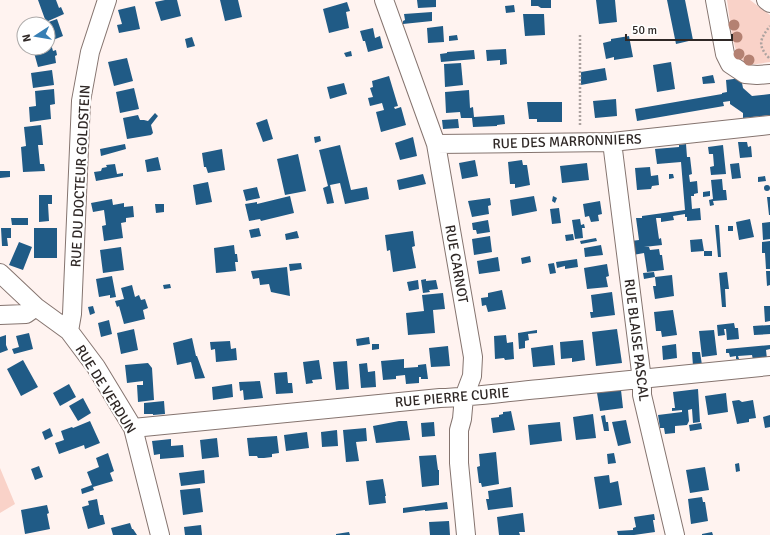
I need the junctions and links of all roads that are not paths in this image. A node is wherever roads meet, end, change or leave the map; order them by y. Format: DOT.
graph roads {
  1 [pos="107,0"];
  2 [pos="384,0"];
  3 [pos="715,0"];
  4 [pos="766,0"];
  5 [pos="770,3"];
  6 [pos="770,74"];
  7 [pos="770,125"];
  8 [pos="612,142"];
  9 [pos="436,144"];
  10 [pos="0,274"];
  11 [pos="36,307"];
  12 [pos="0,315"];
  13 [pos="69,331"];
  14 [pos="770,366"];
  15 [pos="642,380"];
  16 [pos="464,397"];
  17 [pos="133,428"];
  18 [pos="160,535"];
  19 [pos="466,535"];
  20 [pos="676,535"];
  1 -- 13 [label="street, RUE DU DOCTEUR GOLDSTEIN"];
  2 -- 9 [label="street, RUE CARNOT"];
  3 -- 6 [label="street"];
  4 -- 5 [label="street"];
  7 -- 8 [label="street, RUE DES MARRONNIERS"];
  8 -- 9 [label="street, RUE DES MARRONNIERS"];
  8 -- 15 [label="street, RUE BLAISE PASCAL"];
  9 -- 16 [label="street, RUE CARNOT"];
  10 -- 11 [label="street, RUE DE VERDUN"];
  11 -- 12 [label="street"];
  11 -- 13 [label="street, RUE DE VERDUN"];
  13 -- 17 [label="street, RUE DE VERDUN"];
  14 -- 15 [label="street, RUE PIERRE CURIE"];
  15 -- 16 [label="street, RUE PIERRE CURIE"];
  15 -- 20 [label="street, RUE BLAISE PASCAL"];
  16 -- 17 [label="street, RUE PIERRE CURIE"];
  16 -- 19 [label="street, RUE CARNOT"];
  17 -- 18 [label="street, RUE DE VERDUN"];
}
